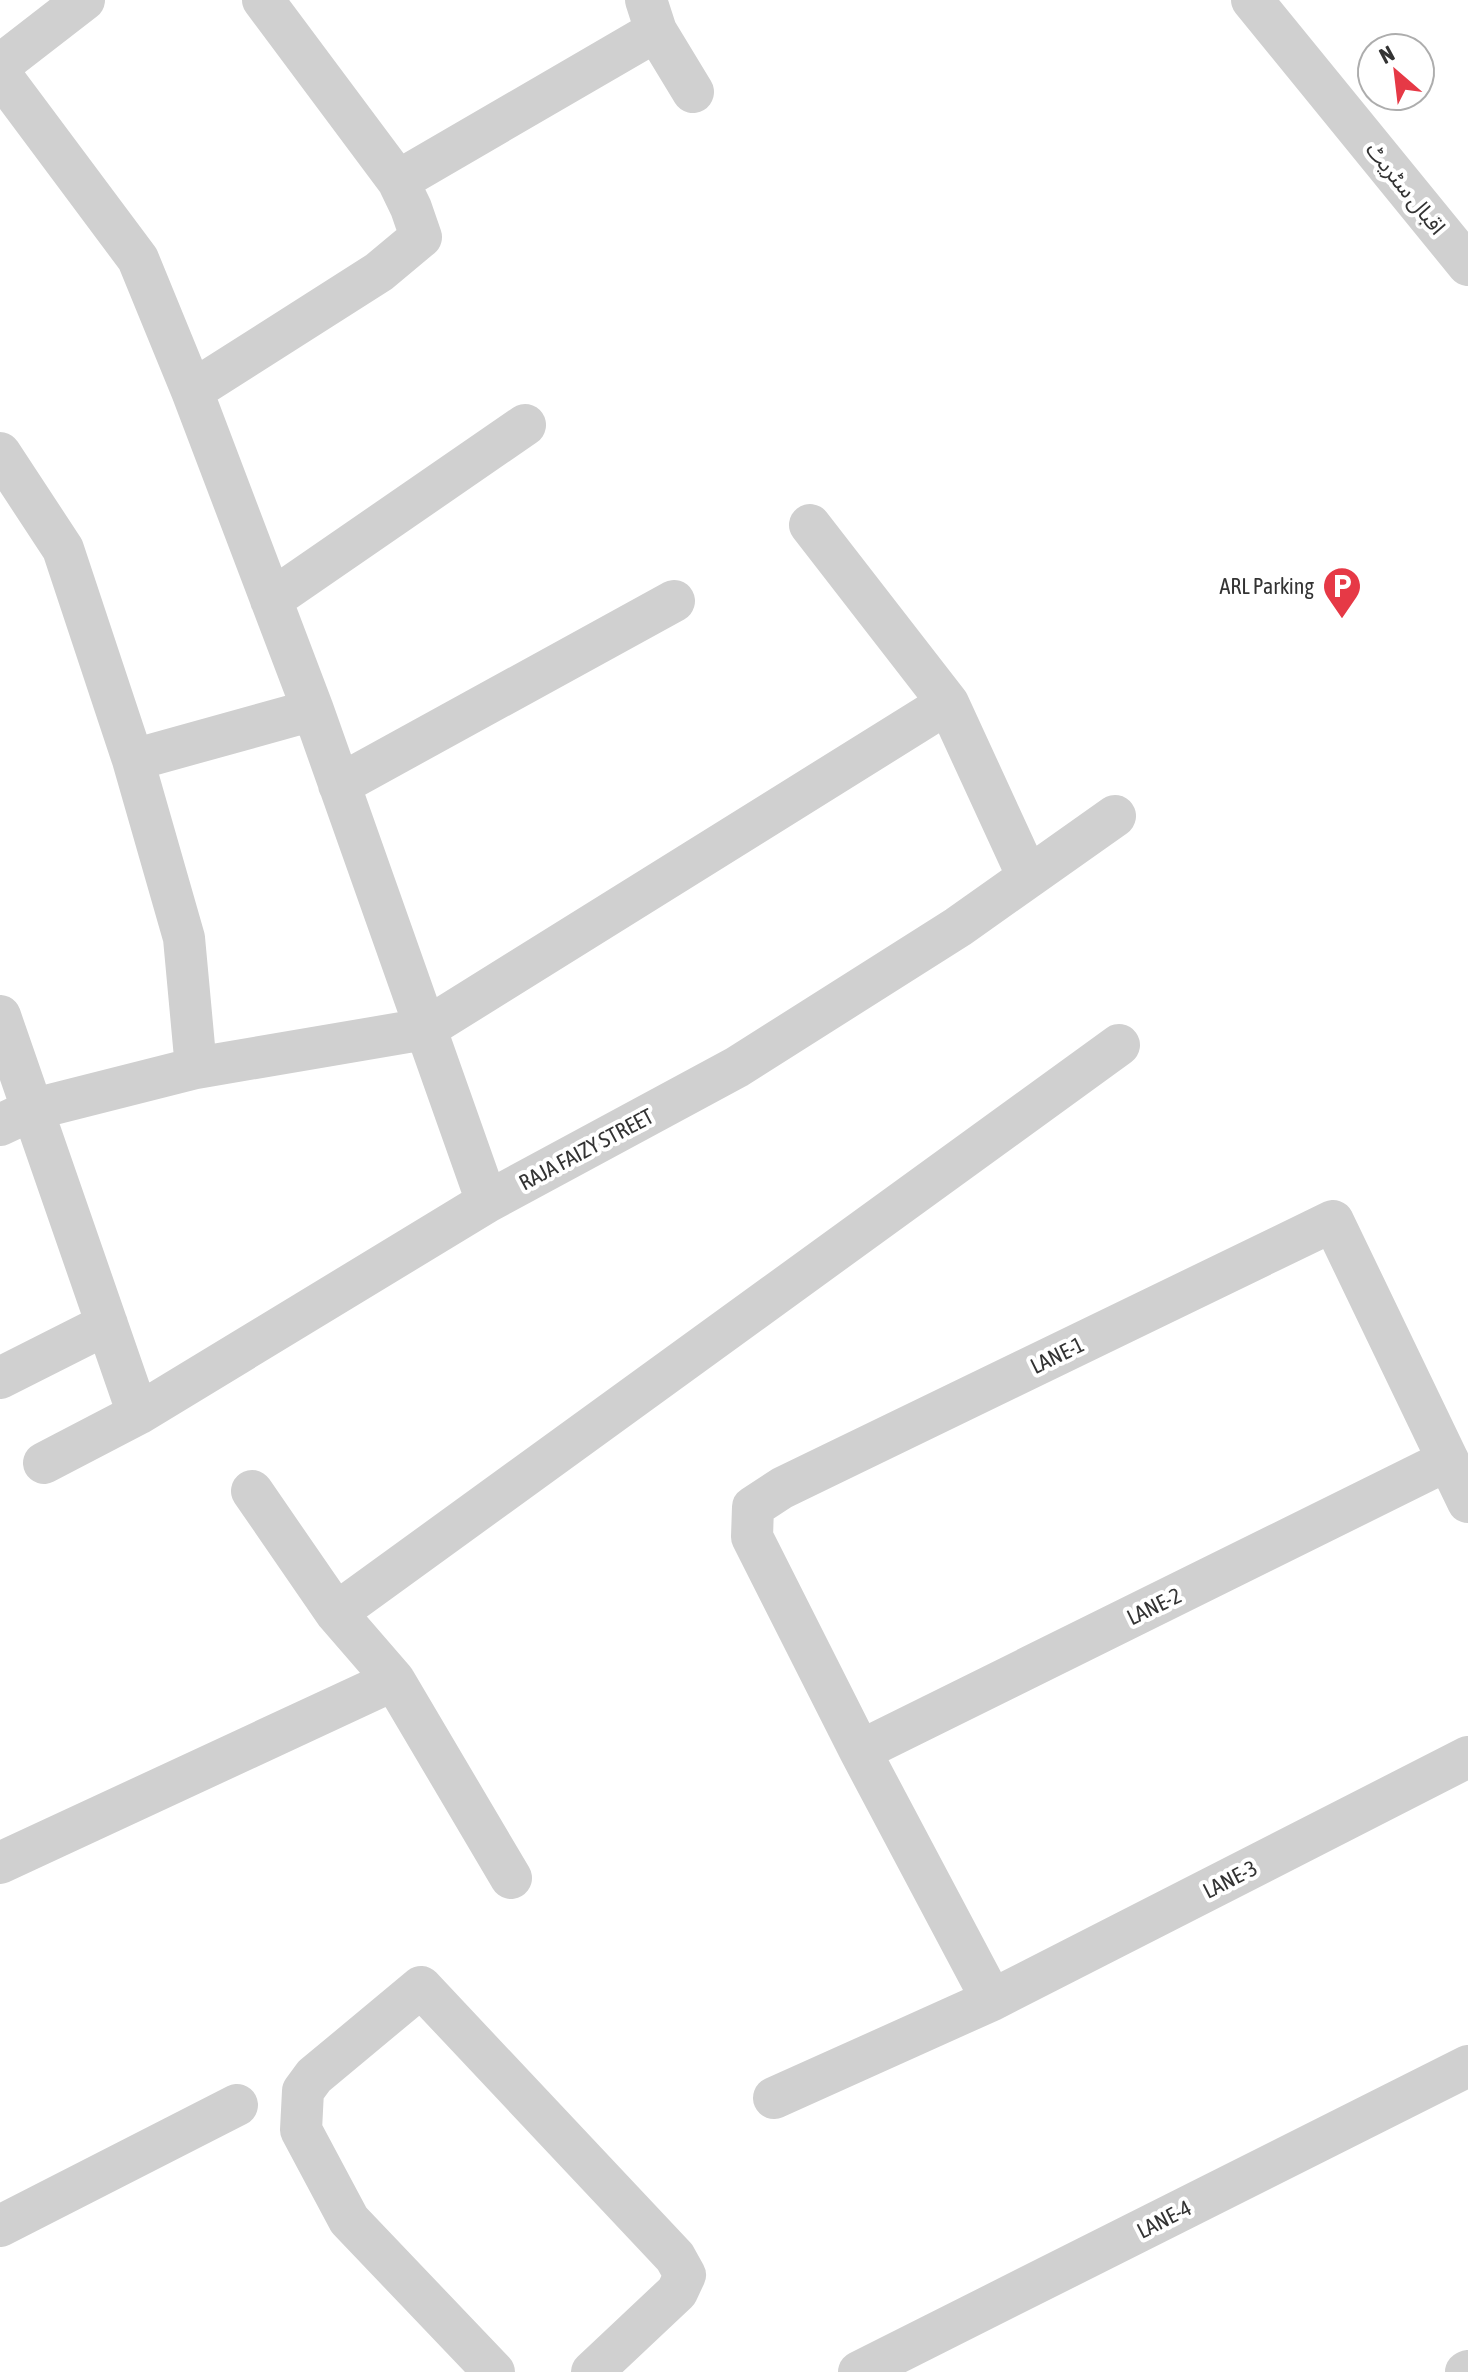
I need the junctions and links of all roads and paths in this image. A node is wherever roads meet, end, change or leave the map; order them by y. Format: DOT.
graph roads {
  1 [pos="84,0"];
  2 [pos="263,0"];
  3 [pos="1252,0"];
  4 [pos="651,15"];
  5 [pos="0,65"];
  6 [pos="0,74"];
  7 [pos="693,92"];
  8 [pos="398,181"];
  9 [pos="1468,265"];
  10 [pos="192,391"];
  11 [pos="525,425"];
  12 [pos="0,453"];
  13 [pos="810,525"];
  14 [pos="271,600"];
  15 [pos="674,601"];
  16 [pos="948,703"];
  17 [pos="313,710"];
  18 [pos="133,760"];
  19 [pos="339,785"];
  20 [pos="1115,816"];
  21 [pos="1028,877"];
  22 [pos="0,1016"];
  23 [pos="425,1029"];
  24 [pos="1119,1045"];
  25 [pos="196,1068"];
  26 [pos="17,1117"];
  27 [pos="487,1202"];
  28 [pos="107,1324"];
  29 [pos="0,1378"];
  30 [pos="138,1414"];
  31 [pos="1448,1460"];
  32 [pos="44,1463"];
  33 [pos="252,1491"];
  34 [pos="1468,1502"];
  35 [pos="336,1613"];
  36 [pos="394,1680"];
  37 [pos="860,1751"];
  38 [pos="1468,1757"];
  39 [pos="0,1863"];
  40 [pos="511,1878"];
  41 [pos="992,2000"];
  42 [pos="1468,2066"];
  43 [pos="774,2098"];
  44 [pos="237,2105"];
  45 [pos="0,2226"];
  46 [pos="494,2372"];
  47 [pos="592,2372"];
  48 [pos="859,2372"];
  1 -- 5 [label="street"];
  2 -- 8 [label="street"];
  3 -- 9 [label="street, اقبال سٹریٹ"];
  4 -- 7 [label="street"];
  4 -- 8 [label="street"];
  6 -- 10 [label="street"];
  8 -- 10 [label="street"];
  10 -- 14 [label="street"];
  11 -- 14 [label="street"];
  12 -- 18 [label="street"];
  13 -- 16 [label="street"];
  14 -- 17 [label="street"];
  15 -- 19 [label="street"];
  16 -- 21 [label="street"];
  16 -- 23 [label="street"];
  17 -- 18 [label="street"];
  17 -- 19 [label="street"];
  18 -- 25 [label="street"];
  19 -- 23 [label="street"];
  20 -- 21 [label="street, RAJA FAIZY STREET"];
  21 -- 27 [label="street, RAJA FAIZY STREET"];
  22 -- 26 [label="street"];
  23 -- 25 [label="street"];
  23 -- 27 [label="street"];
  24 -- 35 [label="street"];
  25 -- 26 [label="street"];
  26 -- 28 [label="street"];
  27 -- 30 [label="street, RAJA FAIZY STREET"];
  28 -- 29 [label="street"];
  28 -- 30 [label="street"];
  30 -- 32 [label="street, RAJA FAIZY STREET"];
  31 -- 34 [label="street"];
  31 -- 37 [label="street, LANE-2"];
  31 -- 37 [label="street, LANE-1"];
  33 -- 35 [label="street"];
  35 -- 36 [label="street"];
  36 -- 39 [label="street"];
  36 -- 40 [label="street"];
  37 -- 41 [label="street"];
  38 -- 41 [label="street, LANE-3"];
  41 -- 43 [label="street, LANE-3"];
  42 -- 48 [label="street, LANE-4"];
  44 -- 45 [label="street"];
  46 -- 47 [label="street"];
}
